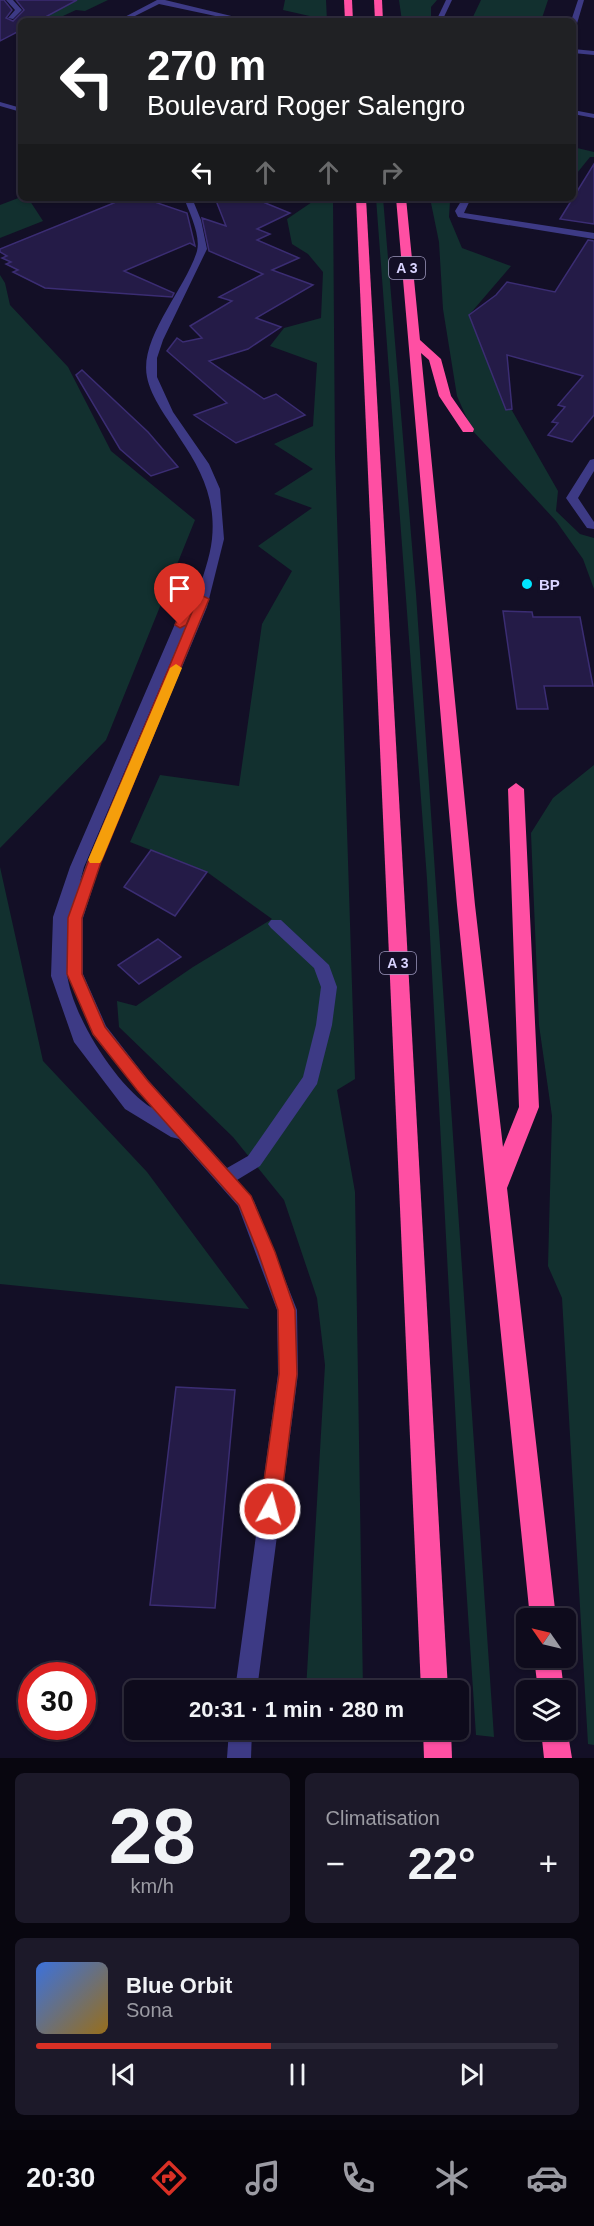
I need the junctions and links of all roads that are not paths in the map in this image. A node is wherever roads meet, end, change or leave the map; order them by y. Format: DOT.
graph roads {
  1 [pos="9,0"];
  2 [pos="348,0"];
  3 [pos="378,0"];
  4 [pos="449,0"];
  5 [pos="581,0"];
  6 [pos="160,1"];
  7 [pos="0,15"];
  8 [pos="11,18"];
  9 [pos="126,18"];
  10 [pos="236,18"];
  11 [pos="349,18"];
  12 [pos="379,18"];
  13 [pos="440,18"];
  14 [pos="576,18"];
  15 [pos="18,20"];
  16 [pos="576,51"];
  17 [pos="594,53"];
  18 [pos="0,104"];
  19 [pos="18,109"];
  20 [pos="576,113"];
  21 [pos="594,116"];
  22 [pos="189,201"];
  23 [pos="361,201"];
  24 [pos="401,201"];
  25 [pos="465,201"];
  26 [pos="594,236"];
  27 [pos="412,339"];
  28 [pos="468,429"];
  29 [pos="594,462"];
  30 [pos="591,526"];
  31 [pos="516,789"];
  32 [pos="276,924"];
  33 [pos="225,1178"];
  34 [pos="496,1189"];
  35 [pos="542,1608"];
  36 [pos="247,1680"];
  37 [pos="435,1680"];
  38 [pos="241,1740"];
  39 [pos="437,1740"];
  40 [pos="556,1740"];
  41 [pos="239,1758"];
  42 [pos="438,1758"];
  43 [pos="558,1758"];
  1 -- 8 [label="street"];
  2 -- 11 [label="highway"];
  3 -- 12 [label="highway"];
  4 -- 13 [label="street"];
  5 -- 14 [label="street"];
  6 -- 9 [label="street"];
  6 -- 10 [label="street"];
  7 -- 8 [label="street"];
  8 -- 15 [label="street"];
  16 -- 17 [label="street"];
  18 -- 19 [label="street"];
  20 -- 21 [label="street"];
  22 -- 33 [label="street"];
  23 -- 37 [label="highway, A 3"];
  24 -- 27 [label="highway, A 3"];
  25 -- 26 [label="street"];
  27 -- 28 [label="highway"];
  27 -- 34 [label="highway, A 3"];
  29 -- 30 [label="street"];
  31 -- 34 [label="highway"];
  32 -- 33 [label="street"];
  33 -- 36 [label="street"];
  34 -- 35 [label="highway, A 3"];
  38 -- 41 [label="street"];
  39 -- 42 [label="highway"];
  40 -- 43 [label="highway"];
}
